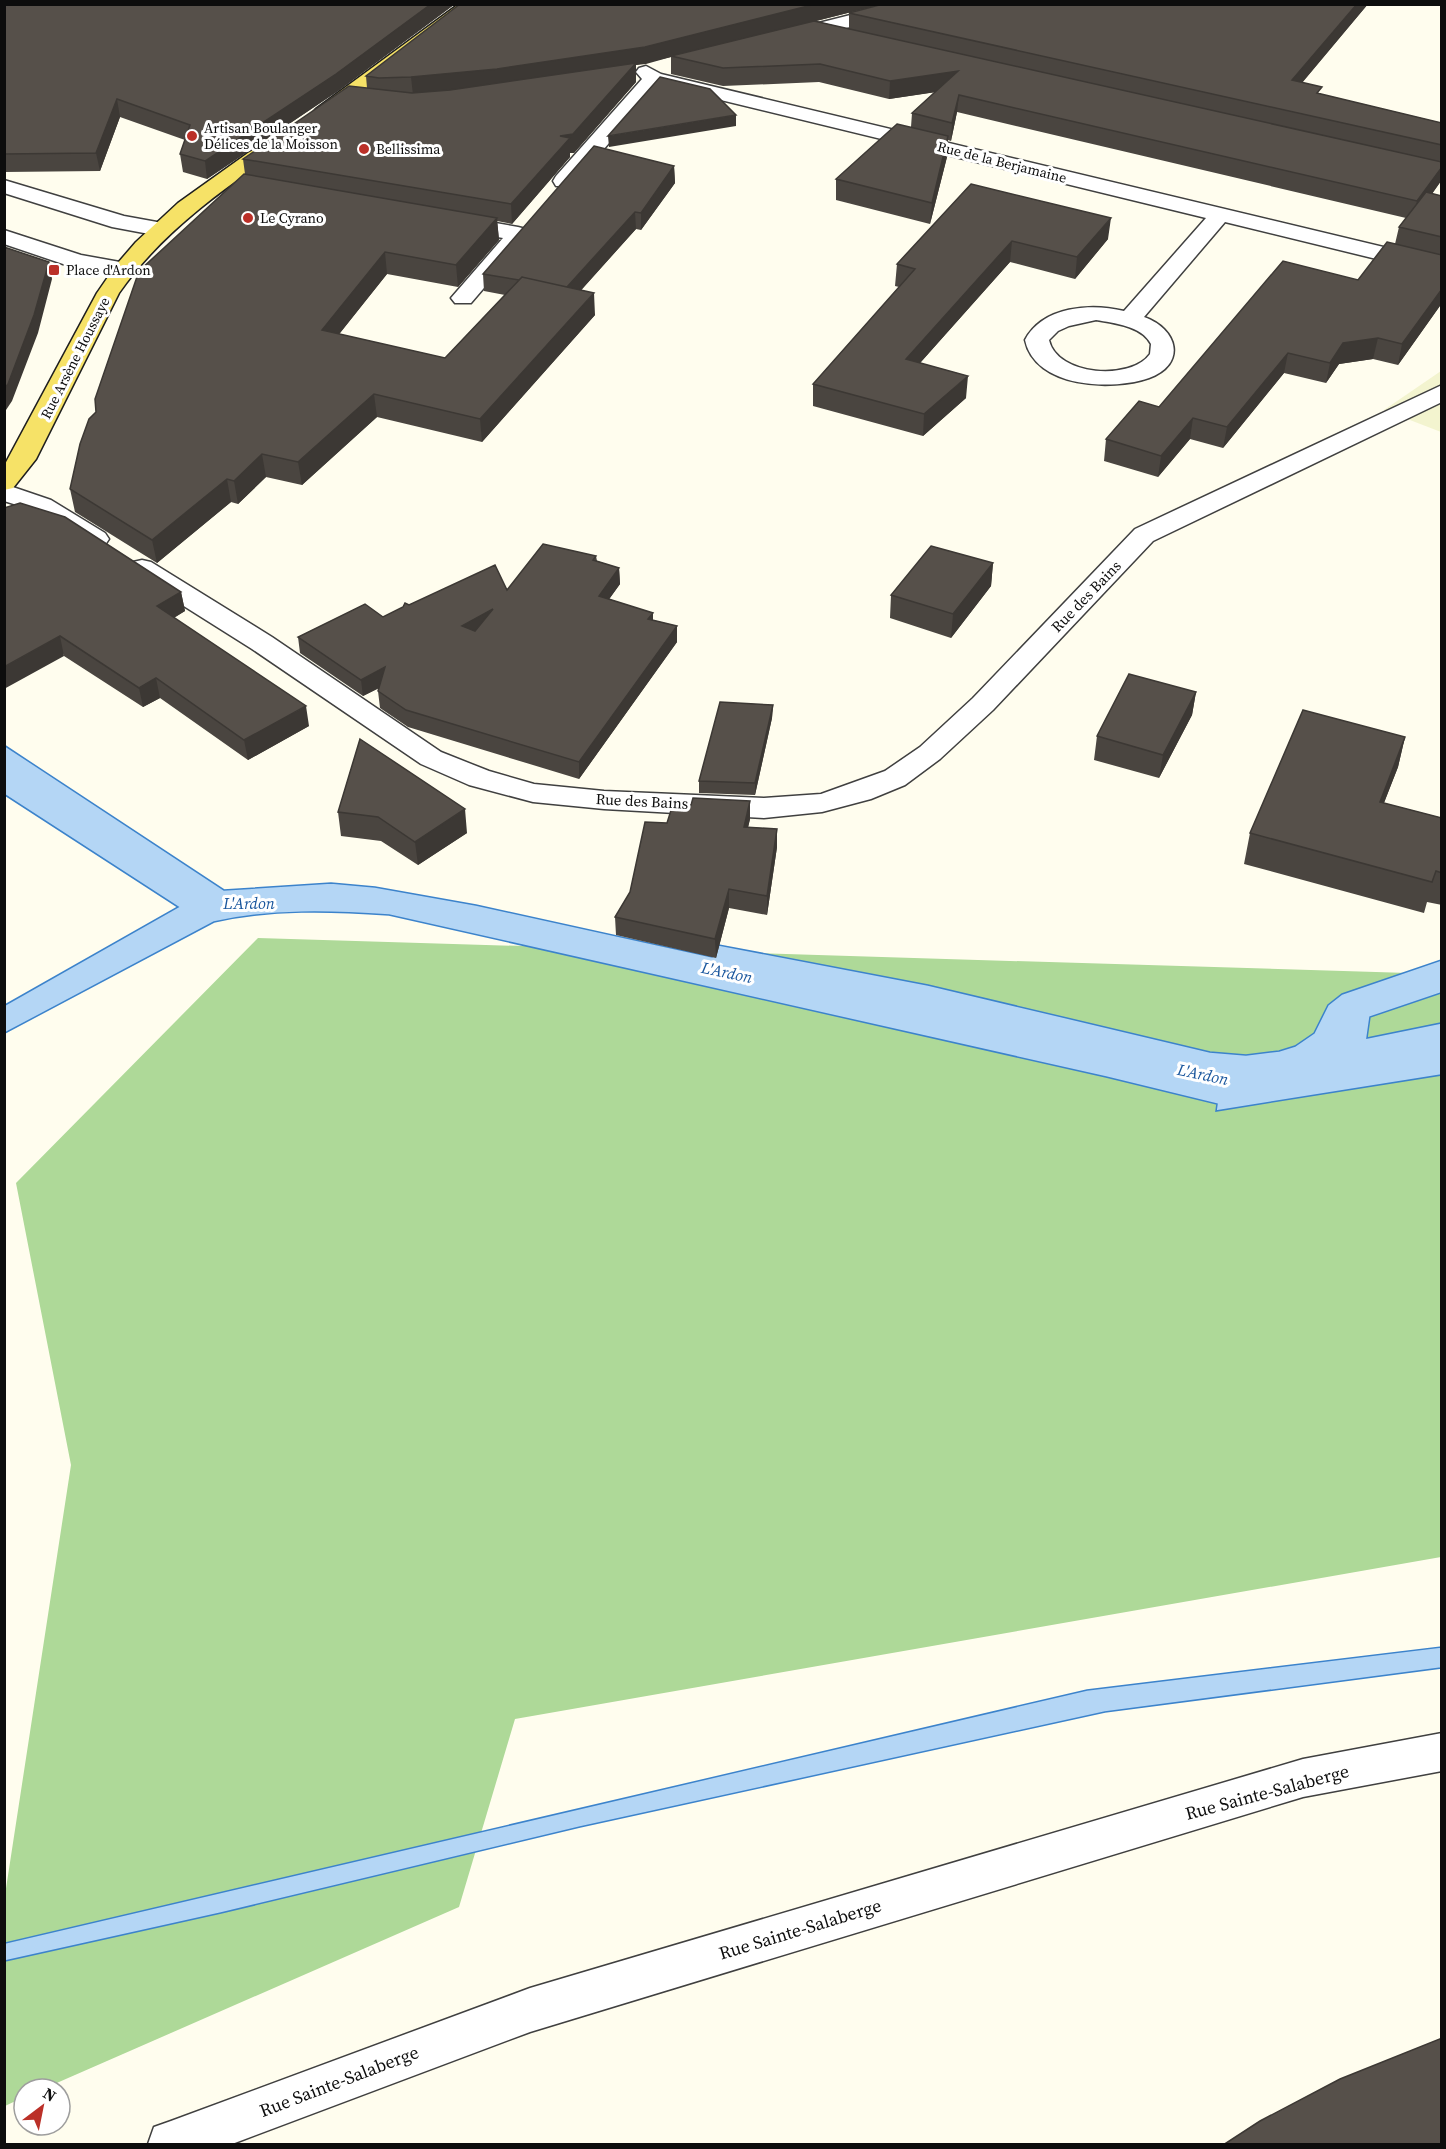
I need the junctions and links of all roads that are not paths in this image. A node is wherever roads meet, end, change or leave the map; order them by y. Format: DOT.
graph roads {
  1 [pos="472,4"];
  2 [pos="919,4"];
  3 [pos="814,30"];
  4 [pos="861,40"];
  5 [pos="768,42"];
  6 [pos="677,64"];
  7 [pos="623,75"];
  8 [pos="650,75"];
  9 [pos="346,97"];
  10 [pos="372,102"];
  11 [pos="220,182"];
  12 [pos="4,186"];
  13 [pos="246,186"];
  14 [pos="548,199"];
  15 [pos="1220,214"];
  16 [pos="533,216"];
  17 [pos="439,220"];
  18 [pos="160,229"];
  19 [pos="518,234"];
  20 [pos="4,237"];
  21 [pos="1442,268"];
  22 [pos="123,269"];
  23 [pos="463,298"];
  24 [pos="1130,319"];
  25 [pos="1442,392"];
  26 [pos="4,483"];
  27 [pos="4,492"];
  28 [pos="1442,1752"];
  29 [pos="171,2145"];
  1 -- 9 [label="main road, Rue Arsène Houssaye"];
  2 -- 3 [label="street"];
  3 -- 4 [label="street"];
  3 -- 5 [label="street"];
  6 -- 8 [label="street"];
  7 -- 8 [label="street"];
  8 -- 14 [label="street"];
  8 -- 15 [label="street, Rue de la Berjamaine"];
  9 -- 10 [label="street"];
  9 -- 11 [label="main road, Rue Arsène Houssaye"];
  11 -- 13 [label="street"];
  11 -- 18 [label="main road, Rue Arsène Houssaye"];
  12 -- 18 [label="street"];
  15 -- 21 [label="street, Rue de la Berjamaine"];
  15 -- 24 [label="street"];
  16 -- 19 [label="street"];
  17 -- 19 [label="street"];
  18 -- 22 [label="main road, Rue Arsène Houssaye"];
  19 -- 23 [label="street"];
  20 -- 22 [label="street"];
  22 -- 26 [label="main road, Rue Arsène Houssaye"];
  24 -- 24 [label="street"];
  25 -- 27 [label="street, Rue des Bains"];
  28 -- 29 [label="street, Rue Sainte-Salaberge"];
}
